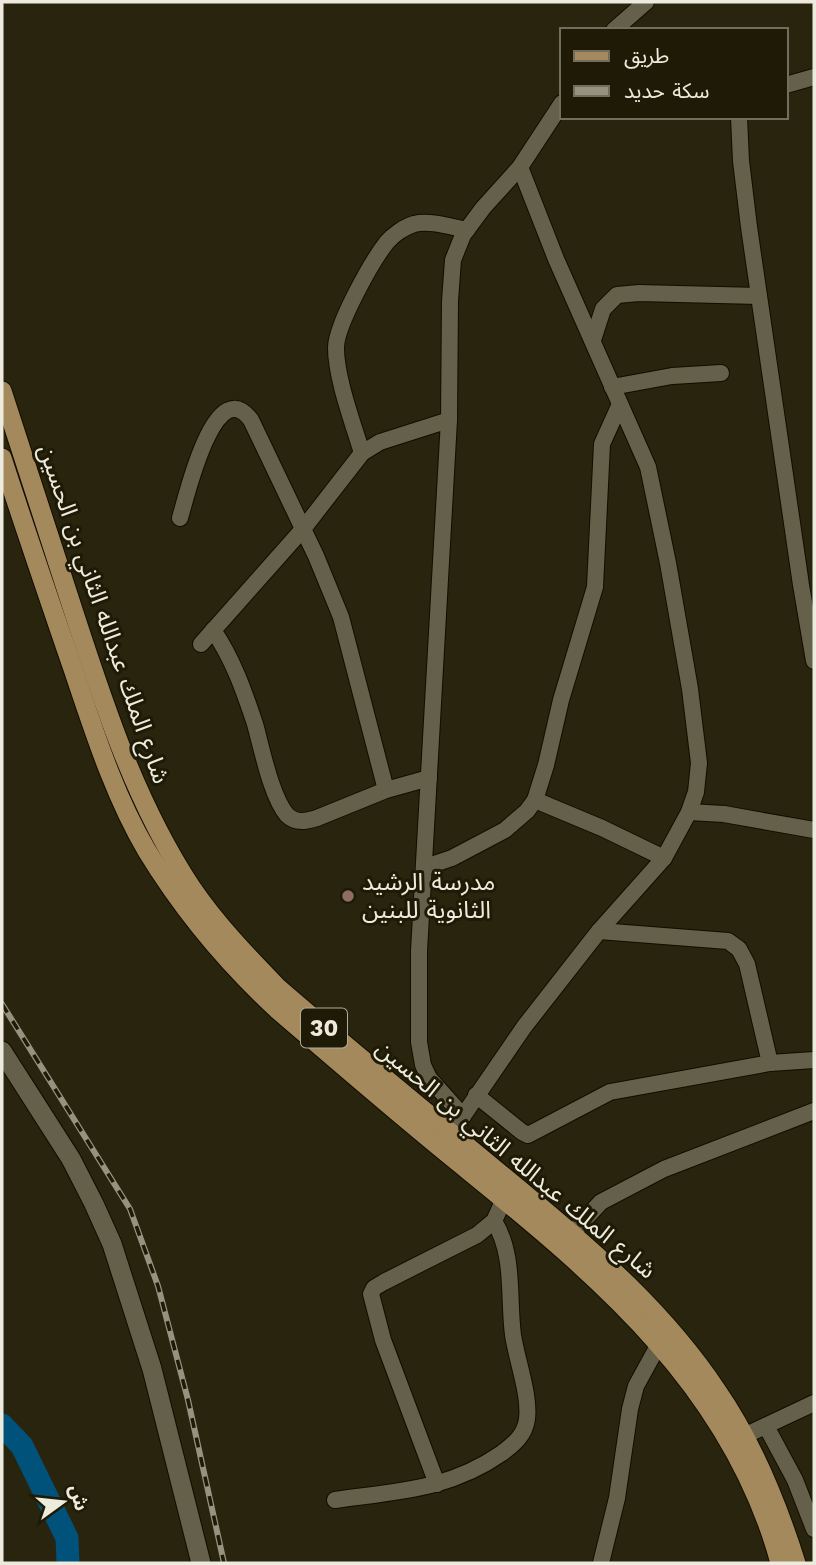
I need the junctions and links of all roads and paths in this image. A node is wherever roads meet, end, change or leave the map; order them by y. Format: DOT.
graph roads {
  1 [pos="646,2"];
  2 [pos="616,28"];
  3 [pos="814,77"];
  4 [pos="788,84"];
  5 [pos="560,106"];
  6 [pos="739,119"];
  7 [pos="520,167"];
  8 [pos="467,230"];
  9 [pos="759,296"];
  10 [pos="593,340"];
  11 [pos="721,373"];
  12 [pos="612,387"];
  13 [pos="2,391"];
  14 [pos="620,404"];
  15 [pos="449,420"];
  16 [pos="362,453"];
  17 [pos="2,458"];
  18 [pos="180,518"];
  19 [pos="303,529"];
  20 [pos="807,583"];
  21 [pos="213,631"];
  22 [pos="201,644"];
  23 [pos="814,661"];
  24 [pos="82,669"];
  25 [pos="429,778"];
  26 [pos="386,790"];
  27 [pos="534,800"];
  28 [pos="689,812"];
  29 [pos="814,830"];
  30 [pos="664,858"];
  31 [pos="425,867"];
  32 [pos="599,931"];
  33 [pos="2,1051"];
  34 [pos="814,1060"];
  35 [pos="770,1063"];
  36 [pos="476,1095"];
  37 [pos="814,1111"];
  38 [pos="463,1116"];
  39 [pos="455,1135"];
  40 [pos="504,1199"];
  41 [pos="494,1221"];
  42 [pos="572,1233"];
  43 [pos="659,1344"];
  44 [pos="814,1403"];
  45 [pos="766,1426"];
  46 [pos="744,1436"];
  47 [pos="438,1484"];
  48 [pos="335,1500"];
  49 [pos="814,1529"];
  50 [pos="201,1563"];
  51 [pos="601,1563"];
  52 [pos="780,1563"];
  53 [pos="796,1563"];
  1 -- 2 [label="street"];
  3 -- 4 [label="street"];
  5 -- 7 [label="street"];
  6 -- 9 [label="street"];
  7 -- 8 [label="street"];
  7 -- 10 [label="street"];
  8 -- 15 [label="street"];
  8 -- 16 [label="street"];
  9 -- 10 [label="street"];
  9 -- 20 [label="street"];
  10 -- 12 [label="street"];
  11 -- 12 [label="street"];
  12 -- 14 [label="street"];
  13 -- 24 [label="main road, شارع الملك عبدالله الثاني بن الحسين / 30"];
  14 -- 27 [label="street"];
  14 -- 28 [label="street"];
  15 -- 16 [label="street"];
  15 -- 25 [label="street"];
  16 -- 19 [label="street"];
  17 -- 24 [label="main road, شارع الملك عبدالله الثاني بن الحسين / 30"];
  18 -- 19 [label="street"];
  19 -- 21 [label="street"];
  19 -- 26 [label="street"];
  20 -- 23 [label="street"];
  21 -- 22 [label="street"];
  21 -- 26 [label="street"];
  24 -- 39 [label="main road, شارع الملك عبدالله الثاني بن الحسين / 30"];
  24 -- 40 [label="main road, شارع الملك عبدالله الثاني بن الحسين / 30"];
  25 -- 26 [label="street"];
  25 -- 31 [label="street"];
  27 -- 30 [label="street"];
  27 -- 31 [label="street"];
  28 -- 29 [label="street"];
  28 -- 30 [label="street"];
  30 -- 32 [label="street"];
  31 -- 38 [label="street"];
  32 -- 35 [label="street"];
  32 -- 36 [label="street"];
  33 -- 50 [label="street"];
  34 -- 35 [label="street"];
  35 -- 36 [label="street"];
  36 -- 38 [label="street"];
  37 -- 42 [label="street"];
  38 -- 39 [label="street"];
  39 -- 42 [label="main road, شارع الملك عبدالله الثاني بن الحسين / 30"];
  40 -- 41 [label="street"];
  40 -- 43 [label="main road, شارع الملك عبدالله الثاني بن الحسين / 30"];
  41 -- 47 [label="street"];
  41 -- 47 [label="street"];
  42 -- 46 [label="main road, شارع الملك عبدالله الثاني بن الحسين / 30"];
  43 -- 51 [label="street"];
  43 -- 52 [label="main road, شارع الملك عبدالله الثاني بن الحسين / 30"];
  44 -- 45 [label="street"];
  45 -- 46 [label="street"];
  45 -- 49 [label="street"];
  46 -- 53 [label="main road, شارع الملك عبدالله الثاني بن الحسين / 30"];
  47 -- 48 [label="street"];
}
